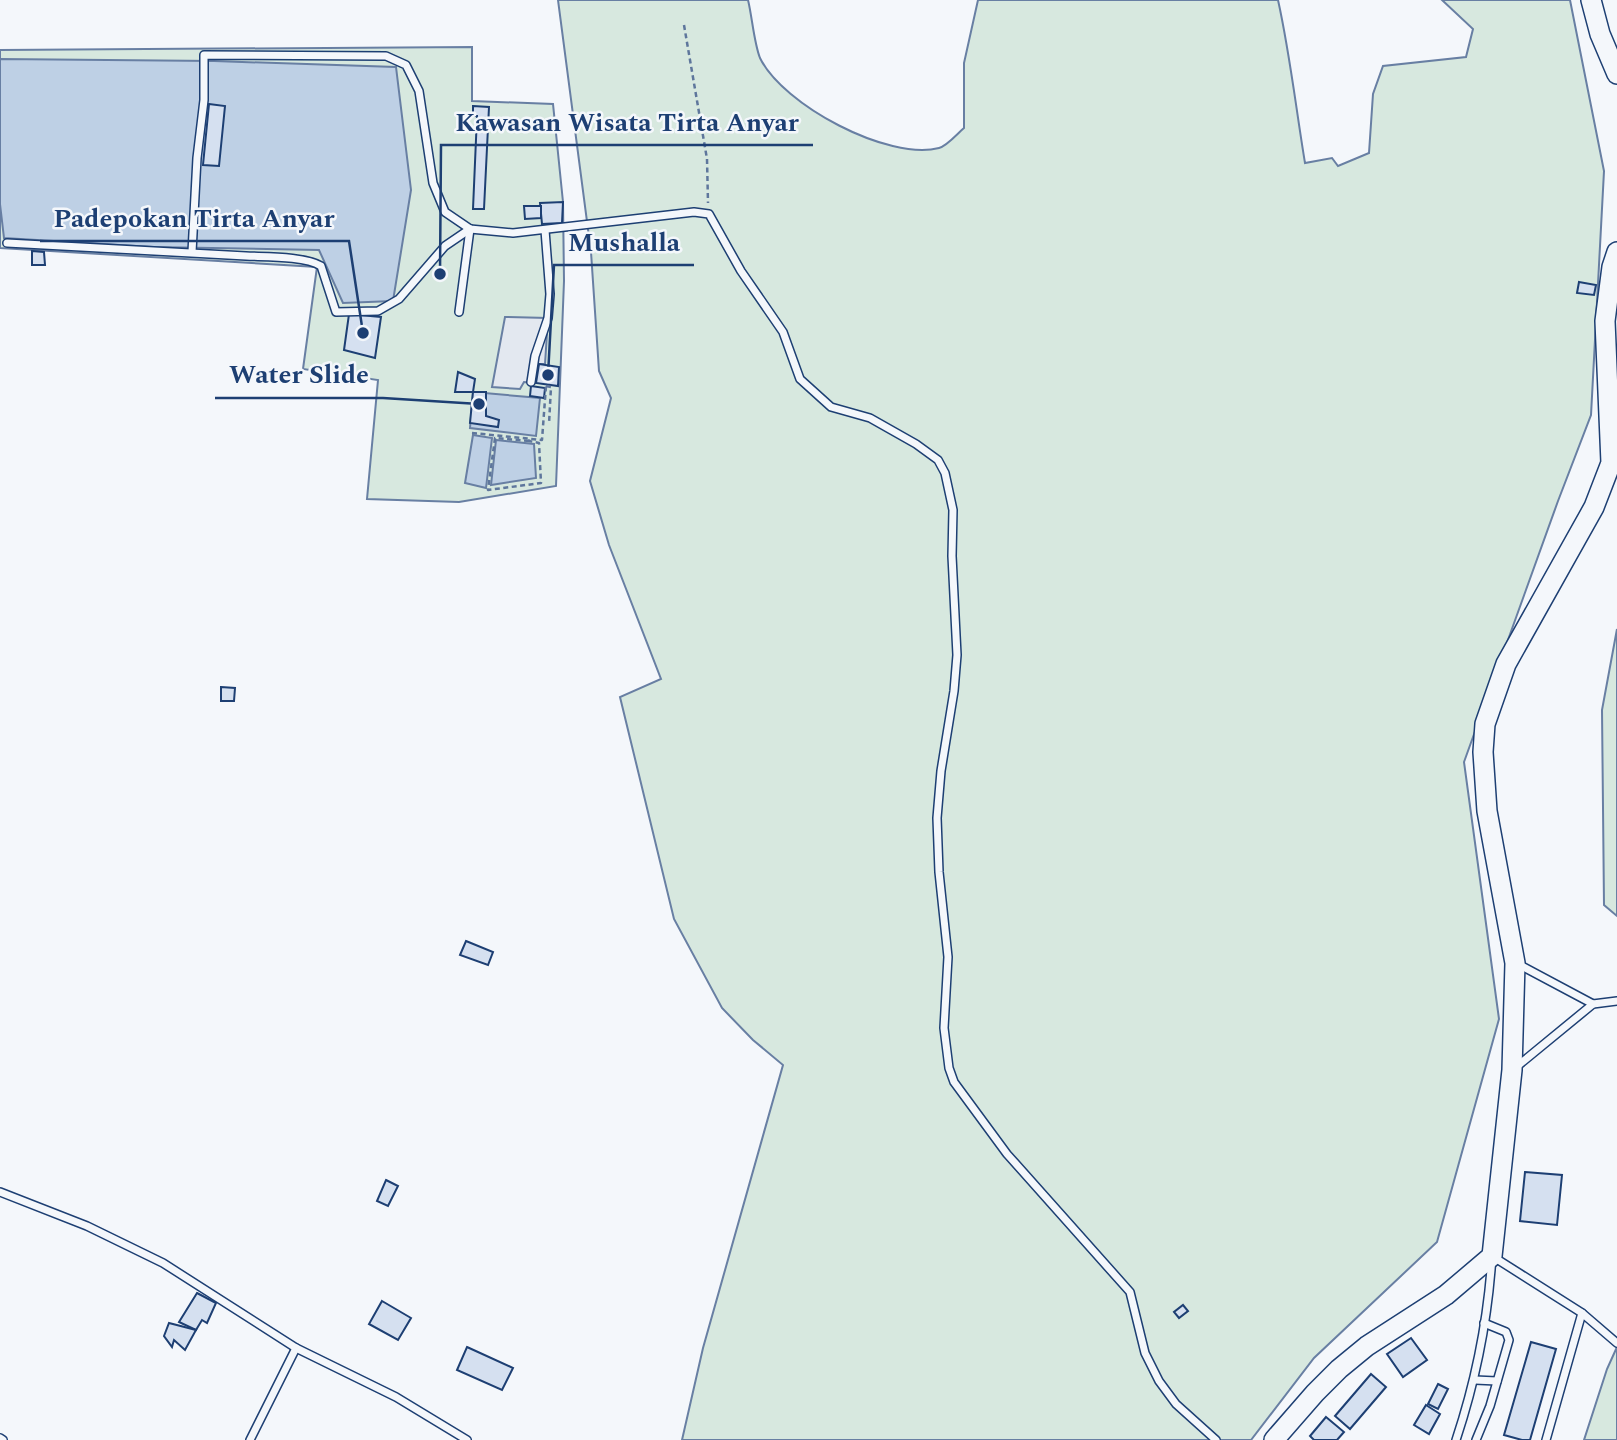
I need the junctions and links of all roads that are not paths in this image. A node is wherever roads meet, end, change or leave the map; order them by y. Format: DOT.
graph roads {
  1 [pos="1591,0"];
  2 [pos="1617,74"];
  3 [pos="470,229"];
  4 [pos="545,230"];
  5 [pos="7,243"];
  6 [pos="192,251"];
  7 [pos="1617,252"];
  8 [pos="459,312"];
  9 [pos="531,382"];
  10 [pos="1614,462"];
  11 [pos="1515,963"];
  12 [pos="1617,1001"];
  13 [pos="1593,1004"];
  14 [pos="1512,1070"];
  15 [pos="0,1192"];
  16 [pos="1492,1256"];
  17 [pos="1582,1313"];
  18 [pos="1484,1322"];
  19 [pos="1617,1343"];
  20 [pos="296,1348"];
  21 [pos="1475,1380"];
  22 [pos="1497,1381"];
  23 [pos="250,1440"];
  24 [pos="467,1440"];
  25 [pos="1216,1440"];
  26 [pos="1274,1440"];
  27 [pos="1456,1440"];
  28 [pos="1476,1440"];
  29 [pos="1546,1440"];
  1 -- 2 [label="main road"];
  3 -- 4 [label="lane"];
  3 -- 6 [label="lane"];
  3 -- 6 [label="lane"];
  3 -- 8 [label="lane"];
  4 -- 9 [label="lane"];
  4 -- 25 [label="lane"];
  5 -- 6 [label="lane"];
  7 -- 10 [label="main road"];
  10 -- 11 [label="main road"];
  11 -- 13 [label="lane"];
  11 -- 14 [label="main road"];
  12 -- 13 [label="lane"];
  13 -- 14 [label="lane"];
  14 -- 16 [label="main road"];
  15 -- 20 [label="lane"];
  16 -- 17 [label="lane"];
  16 -- 18 [label="lane"];
  16 -- 26 [label="main road"];
  17 -- 19 [label="lane"];
  17 -- 29 [label="lane"];
  18 -- 21 [label="lane"];
  18 -- 22 [label="lane"];
  20 -- 23 [label="lane"];
  20 -- 24 [label="lane"];
  21 -- 22 [label="lane"];
  21 -- 27 [label="lane"];
  22 -- 28 [label="lane"];
}
